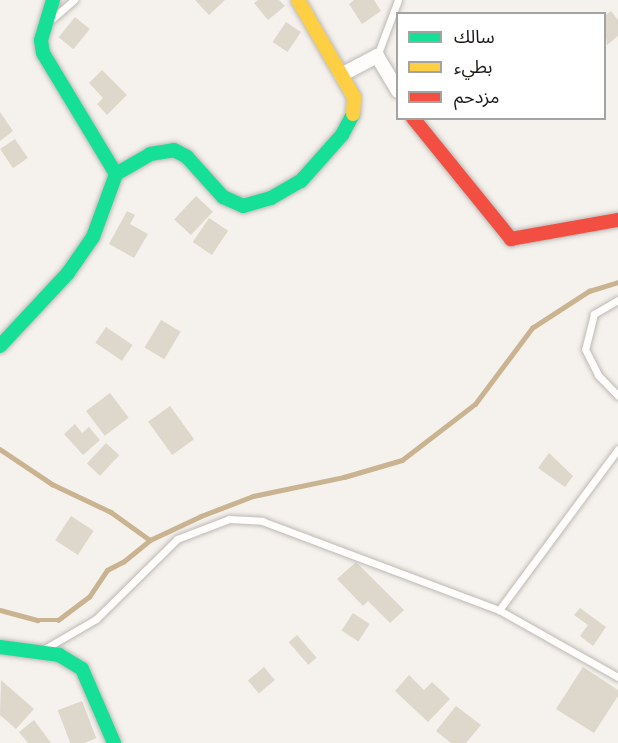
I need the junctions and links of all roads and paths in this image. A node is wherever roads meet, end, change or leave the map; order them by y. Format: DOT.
graph roads {
  1 [pos="53,0"];
  2 [pos="74,0"];
  3 [pos="298,0"];
  4 [pos="398,0"];
  5 [pos="48,22"];
  6 [pos="377,56"];
  7 [pos="340,75"];
  8 [pos="396,88"];
  9 [pos="415,120"];
  10 [pos="116,174"];
  11 [pos="618,220"];
  12 [pos="618,300"];
  13 [pos="0,346"];
  14 [pos="618,396"];
  15 [pos="618,449"];
  16 [pos="499,610"];
  17 [pos="0,647"];
  18 [pos="41,651"];
  19 [pos="618,677"];
  20 [pos="114,743"];
  1 -- 5 [label="street"];
  2 -- 5 [label="lane"];
  3 -- 7 [label="street"];
  4 -- 6 [label="lane"];
  5 -- 10 [label="street"];
  6 -- 7 [label="street"];
  6 -- 8 [label="street"];
  7 -- 10 [label="street"];
  9 -- 11 [label="street"];
  10 -- 13 [label="street"];
  12 -- 14 [label="lane"];
  15 -- 16 [label="lane"];
  16 -- 18 [label="lane"];
  16 -- 19 [label="lane"];
  17 -- 18 [label="street"];
  18 -- 20 [label="street"];
}
